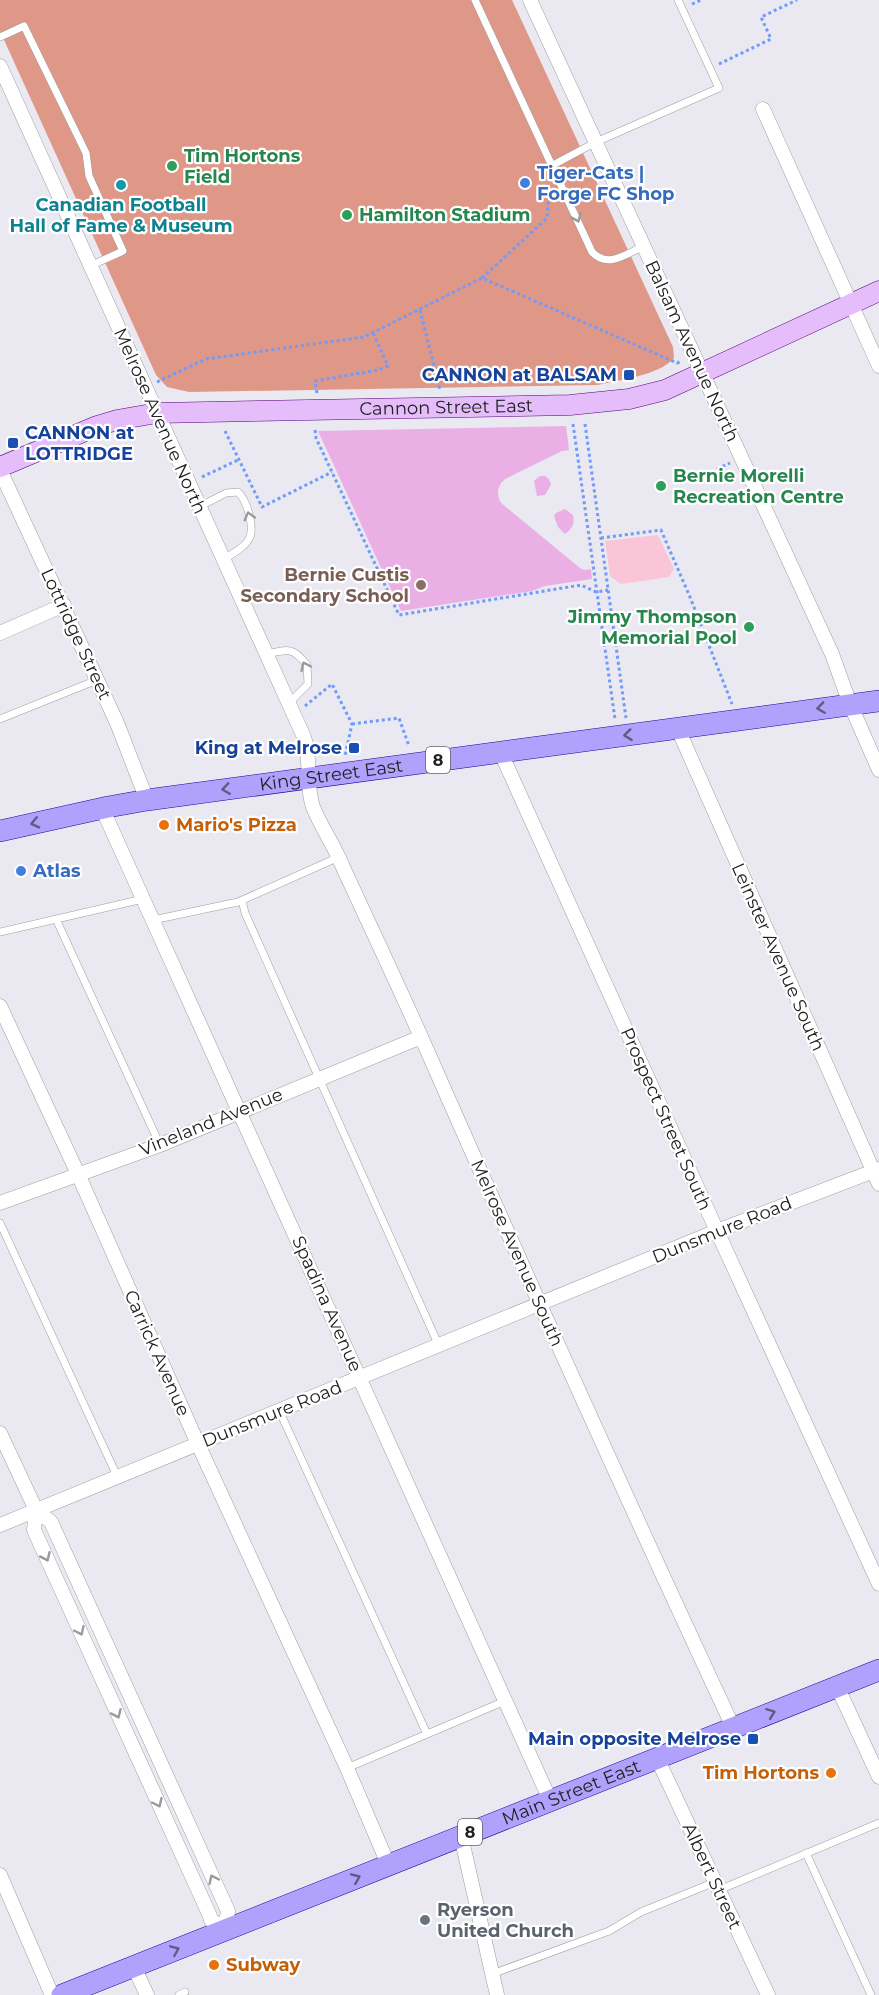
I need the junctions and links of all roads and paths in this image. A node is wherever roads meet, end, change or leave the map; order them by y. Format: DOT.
graph roads {
  1 [pos="476,0"];
  2 [pos="530,0"];
  3 [pos="678,0"];
  4 [pos="797,0"];
  5 [pos="0,37"];
  6 [pos="0,66"];
  7 [pos="709,69"];
  8 [pos="763,109"];
  9 [pos="596,142"];
  10 [pos="534,156"];
  11 [pos="553,165"];
  12 [pos="606,165"];
  13 [pos="561,183"];
  14 [pos="549,190"];
  15 [pos="644,246"];
  16 [pos="90,266"];
  17 [pos="482,278"];
  18 [pos="879,291"];
  19 [pos="850,304"];
  20 [pos="420,310"];
  21 [pos="373,333"];
  22 [pos="698,365"];
  23 [pos="879,366"];
  24 [pos="146,388"];
  25 [pos="440,390"];
  26 [pos="317,393"];
  27 [pos="157,413"];
  28 [pos="573,424"];
  29 [pos="585,424"];
  30 [pos="315,430"];
  31 [pos="225,431"];
  32 [pos="238,460"];
  33 [pos="731,462"];
  34 [pos="0,469"];
  35 [pos="717,469"];
  36 [pos="332,472"];
  37 [pos="189,484"];
  38 [pos="199,507"];
  39 [pos="601,538"];
  40 [pos="223,560"];
  41 [pos="608,590"];
  42 [pos="597,592"];
  43 [pos="64,605"];
  44 [pos="0,633"];
  45 [pos="266,654"];
  46 [pos="97,680"];
  47 [pos="879,701"];
  48 [pos="288,703"];
  49 [pos="732,704"];
  50 [pos="850,704"];
  51 [pos="304,707"];
  52 [pos="626,718"];
  53 [pos="615,719"];
  54 [pos="0,720"];
  55 [pos="352,724"];
  56 [pos="678,729"];
  57 [pos="409,748"];
  58 [pos="500,751"];
  59 [pos="345,756"];
  60 [pos="879,770"];
  61 [pos="308,777"];
  62 [pos="147,800"];
  63 [pos="102,808"];
  64 [pos="0,831"];
  65 [pos="339,857"];
  66 [pos="142,898"];
  67 [pos="242,900"];
  68 [pos="56,919"];
  69 [pos="153,920"];
  70 [pos="0,932"];
  71 [pos="0,1006"];
  72 [pos="421,1037"];
  73 [pos="320,1078"];
  74 [pos="240,1111"];
  75 [pos="160,1145"];
  76 [pos="78,1174"];
  77 [pos="877,1175"];
  78 [pos="0,1203"];
  79 [pos="0,1223"];
  80 [pos="717,1232"];
  81 [pos="539,1305"];
  82 [pos="439,1346"];
  83 [pos="361,1377"];
  84 [pos="279,1410"];
  85 [pos="0,1433"];
  86 [pos="198,1444"];
  87 [pos="117,1476"];
  88 [pos="36,1510"];
  89 [pos="0,1525"];
  90 [pos="879,1584"];
  91 [pos="83,1593"];
  92 [pos="66,1602"];
  93 [pos="110,1652"];
  94 [pos="93,1660"];
  95 [pos="879,1670"];
  96 [pos="120,1673"];
  97 [pos="103,1682"];
  98 [pos="837,1686"];
  99 [pos="506,1700"];
  100 [pos="733,1727"];
  101 [pos="427,1734"];
  102 [pos="148,1737"];
  103 [pos="131,1745"];
  104 [pos="158,1758"];
  105 [pos="657,1758"];
  106 [pos="141,1767"];
  107 [pos="347,1767"];
  108 [pos="879,1777"];
  109 [pos="550,1800"];
  110 [pos="879,1823"];
  111 [pos="191,1831"];
  112 [pos="460,1836"];
  113 [pos="175,1840"];
  114 [pos="806,1853"];
  115 [pos="388,1864"];
  116 [pos="0,1875"];
  117 [pos="717,1886"];
  118 [pos="225,1929"];
  119 [pos="134,1967"];
  120 [pos="492,1974"];
  121 [pos="52,1995"];
  122 [pos="62,1995"];
  123 [pos="147,1995"];
  124 [pos="497,1995"];
  125 [pos="768,1995"];
  126 [pos="871,1995"];
  1 -- 11 [label="lane"];
  2 -- 9 [label="street, Balsam Avenue North"];
  3 -- 7 [label="lane"];
  4 -- 7 [label="path"];
  5 -- 16 [label="lane"];
  6 -- 16 [label="street, Melrose Avenue North"];
  7 -- 9 [label="lane"];
  8 -- 19 [label="street"];
  9 -- 11 [label="lane"];
  9 -- 12 [label="street, Balsam Avenue North"];
  10 -- 14 [label="path"];
  11 -- 13 [label="lane"];
  12 -- 13 [label="path"];
  12 -- 15 [label="street, Balsam Avenue North"];
  13 -- 14 [label="path"];
  13 -- 15 [label="lane, one-way"];
  14 -- 17 [label="path"];
  15 -- 22 [label="street, Balsam Avenue North"];
  16 -- 24 [label="street, Melrose Avenue North"];
  17 -- 20 [label="path"];
  17 -- 22 [label="path"];
  18 -- 19 [label="main road, Cannon Street East"];
  19 -- 22 [label="main road, Cannon Street East"];
  19 -- 23 [label="street"];
  20 -- 21 [label="path"];
  20 -- 25 [label="path"];
  21 -- 24 [label="path"];
  21 -- 26 [label="path"];
  22 -- 27 [label="main road, Cannon Street East"];
  22 -- 50 [label="street, Balsam Avenue North"];
  24 -- 27 [label="street, Melrose Avenue North"];
  27 -- 34 [label="main road, Cannon Street East"];
  27 -- 37 [label="street, Melrose Avenue North"];
  28 -- 42 [label="path"];
  29 -- 39 [label="path"];
  30 -- 36 [label="path"];
  31 -- 32 [label="path"];
  32 -- 36 [label="path"];
  32 -- 37 [label="path"];
  33 -- 35 [label="path"];
  34 -- 43 [label="street, Lottridge Street"];
  36 -- 42 [label="path"];
  37 -- 38 [label="street, Melrose Avenue North"];
  38 -- 40 [label="street, Melrose Avenue North"];
  40 -- 38 [label="lane, one-way"];
  39 -- 41 [label="path"];
  39 -- 49 [label="path"];
  40 -- 45 [label="street, Melrose Avenue North"];
  41 -- 42 [label="path"];
  41 -- 52 [label="path"];
  42 -- 53 [label="path"];
  43 -- 44 [label="street"];
  43 -- 46 [label="street, Lottridge Street"];
  45 -- 48 [label="street, Melrose Avenue North"];
  48 -- 45 [label="lane, one-way"];
  46 -- 54 [label="lane"];
  46 -- 62 [label="street, Lottridge Street"];
  47 -- 50 [label="main road, King Street East / 8"];
  48 -- 61 [label="street, Melrose Avenue North"];
  50 -- 56 [label="main road, King Street East / 8, one-way"];
  50 -- 60 [label="street, Balsam Avenue North"];
  51 -- 55 [label="path"];
  55 -- 57 [label="path"];
  55 -- 59 [label="path"];
  56 -- 58 [label="main road, King Street East / 8, one-way"];
  56 -- 77 [label="street, Leinster Avenue South"];
  58 -- 61 [label="main road, King Street East / 8"];
  58 -- 80 [label="street, Prospect Street South"];
  61 -- 62 [label="main road, King Street East / 8, one-way"];
  61 -- 65 [label="street, Melrose Avenue South"];
  62 -- 63 [label="main road, King Street East / 8"];
  63 -- 64 [label="main road, King Street East / 8, one-way"];
  63 -- 66 [label="street, Spadina Avenue"];
  65 -- 67 [label="lane"];
  65 -- 72 [label="street, Melrose Avenue South"];
  66 -- 68 [label="lane"];
  66 -- 69 [label="street, Spadina Avenue"];
  67 -- 69 [label="lane"];
  67 -- 73 [label="lane"];
  68 -- 70 [label="lane"];
  68 -- 75 [label="lane"];
  69 -- 74 [label="street, Spadina Avenue"];
  71 -- 76 [label="street, Carrick Avenue"];
  72 -- 73 [label="street, Vineland Avenue"];
  72 -- 81 [label="street, Melrose Avenue South"];
  73 -- 74 [label="street, Vineland Avenue"];
  73 -- 82 [label="lane"];
  74 -- 75 [label="street, Vineland Avenue"];
  74 -- 83 [label="street, Spadina Avenue"];
  75 -- 76 [label="street, Vineland Avenue"];
  76 -- 78 [label="street, Vineland Avenue"];
  76 -- 86 [label="street, Carrick Avenue"];
  77 -- 80 [label="street, Dunsmure Road"];
  79 -- 87 [label="lane"];
  80 -- 81 [label="street, Dunsmure Road"];
  80 -- 90 [label="street, Prospect Street South"];
  81 -- 82 [label="street, Dunsmure Road"];
  81 -- 100 [label="street, Melrose Avenue South"];
  82 -- 83 [label="street, Dunsmure Road"];
  83 -- 84 [label="street, Dunsmure Road"];
  83 -- 99 [label="street, Spadina Avenue"];
  84 -- 86 [label="street, Dunsmure Road"];
  84 -- 101 [label="lane"];
  85 -- 88 [label="street"];
  86 -- 87 [label="street, Dunsmure Road"];
  86 -- 107 [label="street, Carrick Avenue"];
  87 -- 88 [label="street, Dunsmure Road"];
  88 -- 89 [label="street, Dunsmure Road"];
  88 -- 91 [label="street"];
  88 -- 92 [label="street, one-way"];
  91 -- 92 [label="street"];
  91 -- 93 [label="street"];
  92 -- 94 [label="street, one-way"];
  93 -- 94 [label="street"];
  93 -- 96 [label="street"];
  94 -- 97 [label="street"];
  95 -- 98 [label="main road, Main Street East / 8"];
  96 -- 97 [label="street"];
  96 -- 102 [label="street"];
  97 -- 103 [label="street, one-way"];
  100 -- 98 [label="main road, Main Street East / 8, one-way"];
  98 -- 108 [label="street"];
  99 -- 101 [label="lane"];
  99 -- 109 [label="street, Spadina Avenue"];
  100 -- 105 [label="main road, Main Street East / 8"];
  101 -- 107 [label="lane"];
  102 -- 103 [label="street"];
  102 -- 104 [label="street"];
  103 -- 106 [label="street"];
  104 -- 106 [label="street"];
  104 -- 111 [label="street"];
  105 -- 109 [label="main road, Main Street East / 8"];
  105 -- 117 [label="street, Albert Street"];
  106 -- 113 [label="street, one-way"];
  107 -- 115 [label="street, Carrick Avenue"];
  109 -- 112 [label="main road, Main Street East / 8"];
  110 -- 114 [label="lane"];
  111 -- 113 [label="street"];
  118 -- 111 [label="street, one-way"];
  112 -- 115 [label="main road, Main Street East / 8"];
  112 -- 120 [label="street"];
  113 -- 118 [label="street"];
  114 -- 117 [label="lane"];
  114 -- 126 [label="lane"];
  118 -- 115 [label="main road, Main Street East / 8, one-way"];
  116 -- 121 [label="street"];
  117 -- 120 [label="lane"];
  117 -- 125 [label="street, Albert Street"];
  119 -- 118 [label="main road, Main Street East / 8, one-way"];
  119 -- 122 [label="main road, Main Street East / 8"];
  119 -- 123 [label="street"];
  120 -- 124 [label="street"];
}
